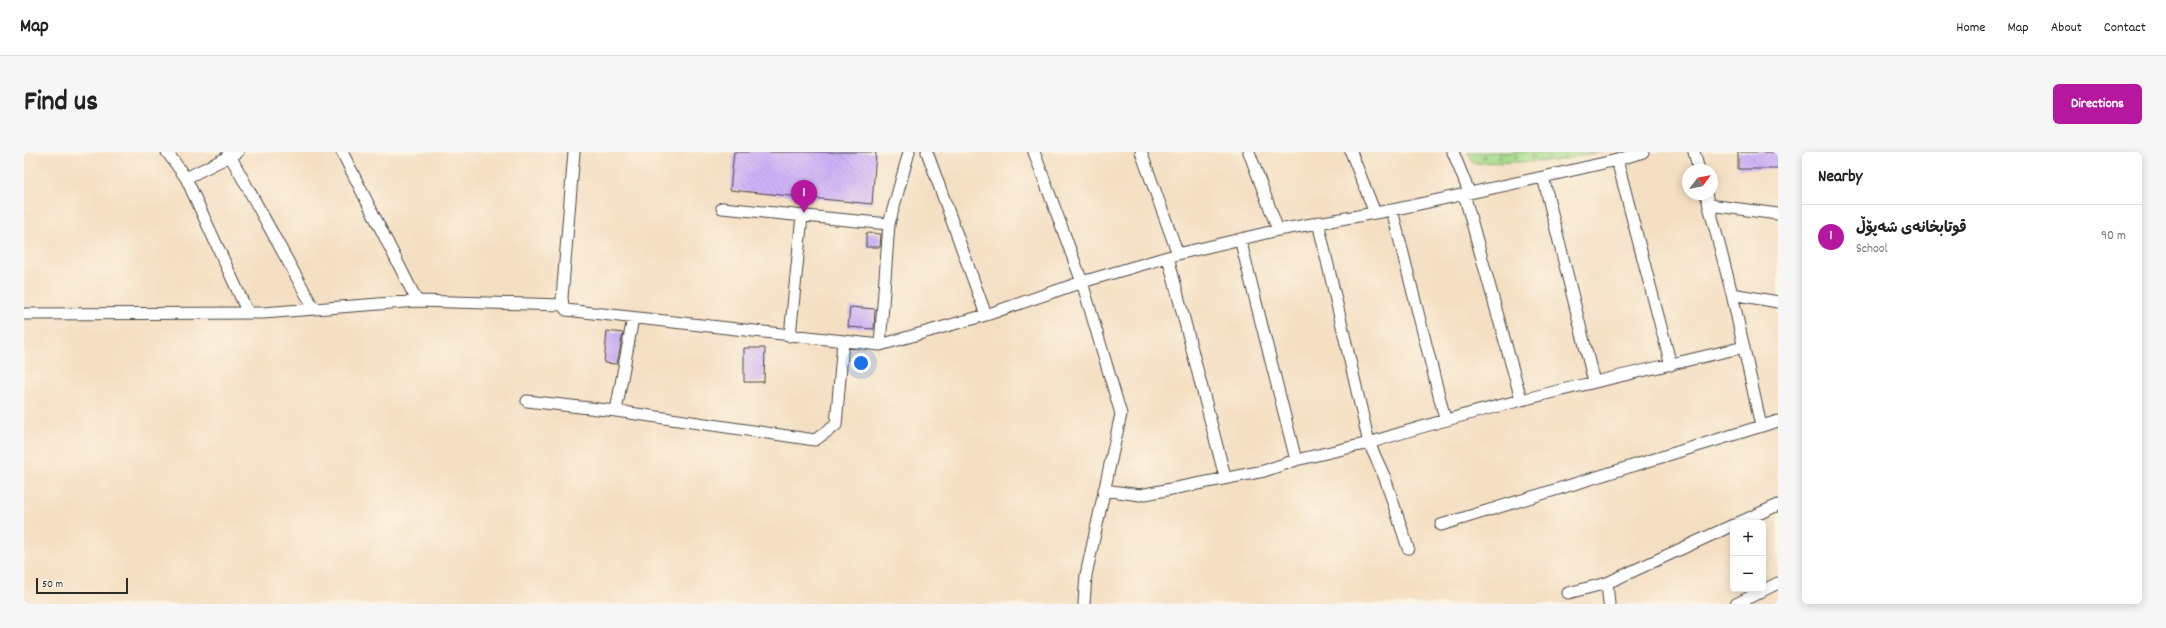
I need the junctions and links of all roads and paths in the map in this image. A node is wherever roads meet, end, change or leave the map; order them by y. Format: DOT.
graph roads {
  1 [pos="167,152"];
  2 [pos="342,152"];
  3 [pos="574,152"];
  4 [pos="909,152"];
  5 [pos="927,152"];
  6 [pos="1034,152"];
  7 [pos="1141,152"];
  8 [pos="1249,152"];
  9 [pos="1351,152"];
  10 [pos="1453,152"];
  11 [pos="1643,152"];
  12 [pos="1694,152"];
  13 [pos="232,153"];
  14 [pos="1617,160"];
  15 [pos="1697,164"];
  16 [pos="1543,177"];
  17 [pos="186,178"];
  18 [pos="1467,193"];
  19 [pos="1708,200"];
  20 [pos="1709,205"];
  21 [pos="722,208"];
  22 [pos="1392,210"];
  23 [pos="1375,213"];
  24 [pos="1778,214"];
  25 [pos="802,216"];
  26 [pos="1318,222"];
  27 [pos="889,224"];
  28 [pos="1278,230"];
  29 [pos="1240,239"];
  30 [pos="1173,256"];
  31 [pos="1082,282"];
  32 [pos="1732,294"];
  33 [pos="417,301"];
  34 [pos="1778,302"];
  35 [pos="563,305"];
  36 [pos="314,309"];
  37 [pos="248,313"];
  38 [pos="24,314"];
  39 [pos="986,315"];
  40 [pos="632,318"];
  41 [pos="790,336"];
  42 [pos="843,341"];
  43 [pos="880,346"];
  44 [pos="1744,347"];
  45 [pos="1670,365"];
  46 [pos="1594,382"];
  47 [pos="1521,399"];
  48 [pos="527,401"];
  49 [pos="616,411"];
  50 [pos="1445,419"];
  51 [pos="1778,421"];
  52 [pos="1761,426"];
  53 [pos="1369,442"];
  54 [pos="1296,460"];
  55 [pos="1225,477"];
  56 [pos="1104,490"];
  57 [pos="1778,505"];
  58 [pos="1745,520"];
  59 [pos="1440,525"];
  60 [pos="1730,526"];
  61 [pos="1408,548"];
  62 [pos="1607,583"];
  63 [pos="1778,583"];
  64 [pos="1568,593"];
  65 [pos="1084,604"];
  66 [pos="1609,604"];
  67 [pos="1736,604"];
  1 -- 17 [label="street"];
  2 -- 33 [label="street"];
  3 -- 35 [label="street"];
  4 -- 27 [label="street"];
  5 -- 39 [label="street"];
  6 -- 31 [label="street"];
  7 -- 30 [label="street"];
  8 -- 28 [label="street"];
  9 -- 23 [label="street"];
  10 -- 18 [label="street"];
  11 -- 14 [label="street"];
  12 -- 15 [label="street"];
  13 -- 17 [label="street"];
  13 -- 36 [label="street"];
  14 -- 16 [label="street"];
  14 -- 45 [label="street"];
  16 -- 18 [label="street"];
  16 -- 46 [label="street"];
  17 -- 37 [label="street"];
  18 -- 22 [label="street"];
  18 -- 47 [label="street"];
  19 -- 20 [label="street"];
  20 -- 24 [label="street"];
  20 -- 32 [label="street"];
  21 -- 25 [label="street"];
  22 -- 23 [label="street"];
  22 -- 50 [label="street"];
  23 -- 26 [label="street"];
  25 -- 27 [label="street"];
  25 -- 41 [label="street"];
  26 -- 28 [label="street"];
  26 -- 53 [label="street"];
  27 -- 43 [label="street"];
  28 -- 29 [label="street"];
  29 -- 30 [label="street"];
  29 -- 54 [label="street"];
  30 -- 31 [label="street"];
  30 -- 55 [label="street"];
  31 -- 39 [label="street"];
  31 -- 56 [label="street"];
  32 -- 34 [label="street"];
  32 -- 44 [label="street"];
  33 -- 35 [label="street"];
  33 -- 36 [label="street"];
  35 -- 40 [label="street"];
  36 -- 37 [label="street"];
  37 -- 38 [label="street"];
  39 -- 43 [label="street"];
  40 -- 41 [label="street"];
  40 -- 49 [label="street"];
  41 -- 42 [label="street"];
  42 -- 43 [label="street"];
  42 -- 49 [label="street"];
  44 -- 45 [label="street"];
  44 -- 52 [label="street"];
  45 -- 46 [label="street"];
  46 -- 47 [label="street"];
  47 -- 50 [label="street"];
  48 -- 49 [label="street"];
  50 -- 53 [label="street"];
  51 -- 52 [label="street"];
  52 -- 59 [label="street"];
  53 -- 54 [label="street"];
  53 -- 61 [label="street"];
  54 -- 55 [label="street"];
  55 -- 56 [label="street"];
  56 -- 65 [label="street"];
  57 -- 58 [label="street"];
  60 -- 62 [label="street"];
  62 -- 64 [label="street"];
  62 -- 66 [label="street"];
  63 -- 67 [label="street"];
}
